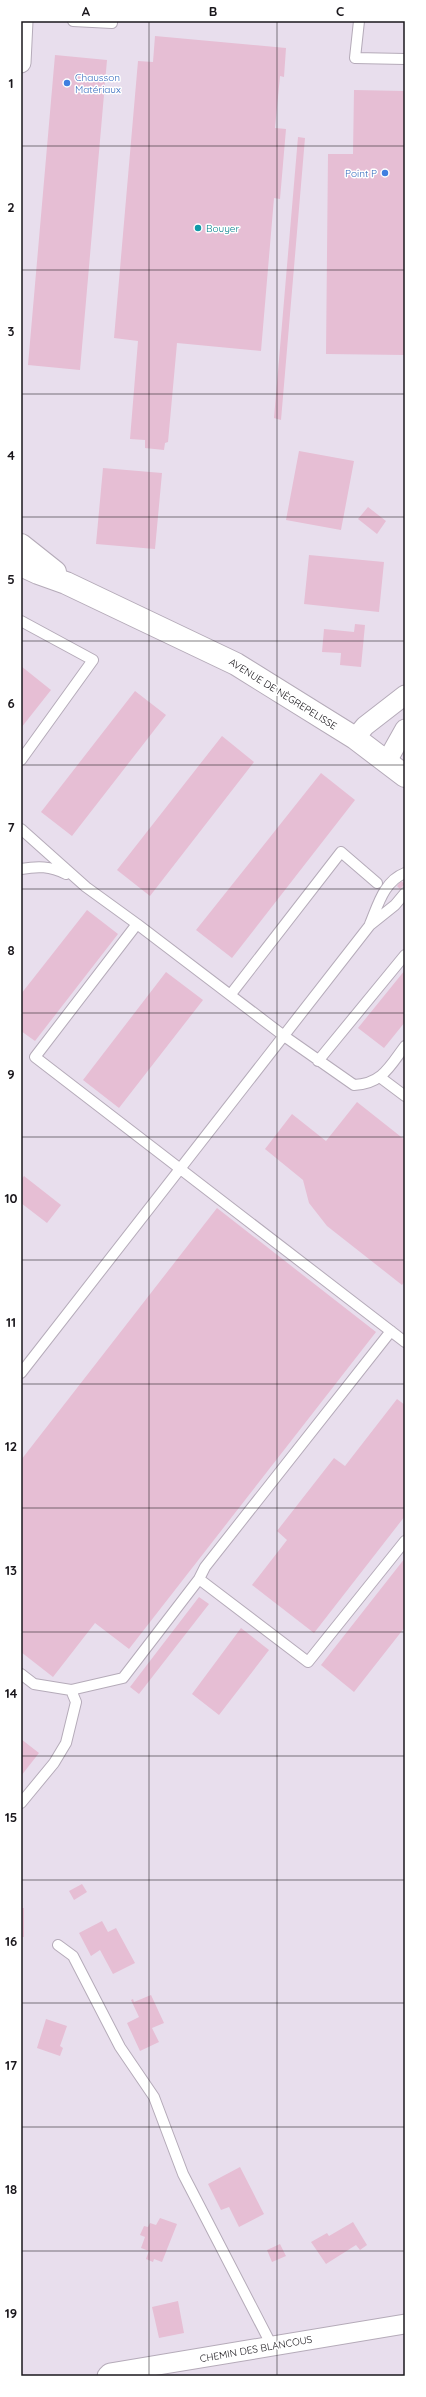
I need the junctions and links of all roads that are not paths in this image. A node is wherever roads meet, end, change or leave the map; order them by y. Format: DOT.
graph roads {
  1 [pos="73,21"];
  2 [pos="112,21"];
  3 [pos="359,21"];
  4 [pos="25,26"];
  5 [pos="405,58"];
  6 [pos="21,63"];
  7 [pos="21,545"];
  8 [pos="21,565"];
  9 [pos="66,583"];
  10 [pos="21,622"];
  11 [pos="405,695"];
  12 [pos="405,729"];
  13 [pos="355,738"];
  14 [pos="21,760"];
  15 [pos="387,762"];
  16 [pos="405,776"];
  17 [pos="21,829"];
  18 [pos="21,869"];
  19 [pos="405,874"];
  20 [pos="377,882"];
  21 [pos="83,885"];
  22 [pos="405,893"];
  23 [pos="137,924"];
  24 [pos="370,925"];
  25 [pos="405,955"];
  26 [pos="230,994"];
  27 [pos="284,1036"];
  28 [pos="405,1046"];
  29 [pos="318,1061"];
  30 [pos="381,1078"];
  31 [pos="405,1096"];
  32 [pos="180,1169"];
  33 [pos="391,1331"];
  34 [pos="405,1342"];
  35 [pos="23,1367"];
  36 [pos="405,1541"];
  37 [pos="199,1579"];
  38 [pos="21,1674"];
  39 [pos="71,1690"];
  40 [pos="21,1803"];
  41 [pos="58,1945"];
  42 [pos="405,2324"];
  43 [pos="272,2346"];
  44 [pos="107,2376"];
  1 -- 2 [label="lane"];
  3 -- 5 [label="lane"];
  4 -- 6 [label="street"];
  7 -- 9 [label="main road, AVENUE DE NÈGREPELISSE"];
  8 -- 9 [label="main road, AVENUE DE NÈGREPELISSE"];
  9 -- 13 [label="main road, AVENUE DE NÈGREPELISSE"];
  10 -- 14 [label="lane"];
  11 -- 13 [label="street"];
  12 -- 15 [label="street"];
  13 -- 15 [label="main road, AVENUE DE NÈGREPELISSE"];
  15 -- 16 [label="main road, AVENUE DE NÈGREPELISSE"];
  17 -- 21 [label="lane"];
  18 -- 21 [label="lane"];
  19 -- 24 [label="lane"];
  20 -- 26 [label="lane"];
  21 -- 23 [label="lane"];
  22 -- 24 [label="lane"];
  23 -- 26 [label="lane"];
  23 -- 32 [label="lane"];
  24 -- 27 [label="lane"];
  25 -- 29 [label="lane"];
  26 -- 27 [label="lane"];
  27 -- 29 [label="lane"];
  27 -- 32 [label="lane"];
  28 -- 30 [label="lane"];
  29 -- 30 [label="lane"];
  30 -- 31 [label="lane"];
  32 -- 33 [label="lane"];
  32 -- 35 [label="lane"];
  33 -- 34 [label="lane"];
  33 -- 37 [label="lane"];
  36 -- 37 [label="lane"];
  37 -- 39 [label="lane"];
  38 -- 39 [label="lane"];
  39 -- 40 [label="lane"];
  41 -- 43 [label="lane"];
  42 -- 43 [label="street, CHEMIN DES BLANCOUS"];
  43 -- 44 [label="street, CHEMIN DES BLANCOUS"];
}
